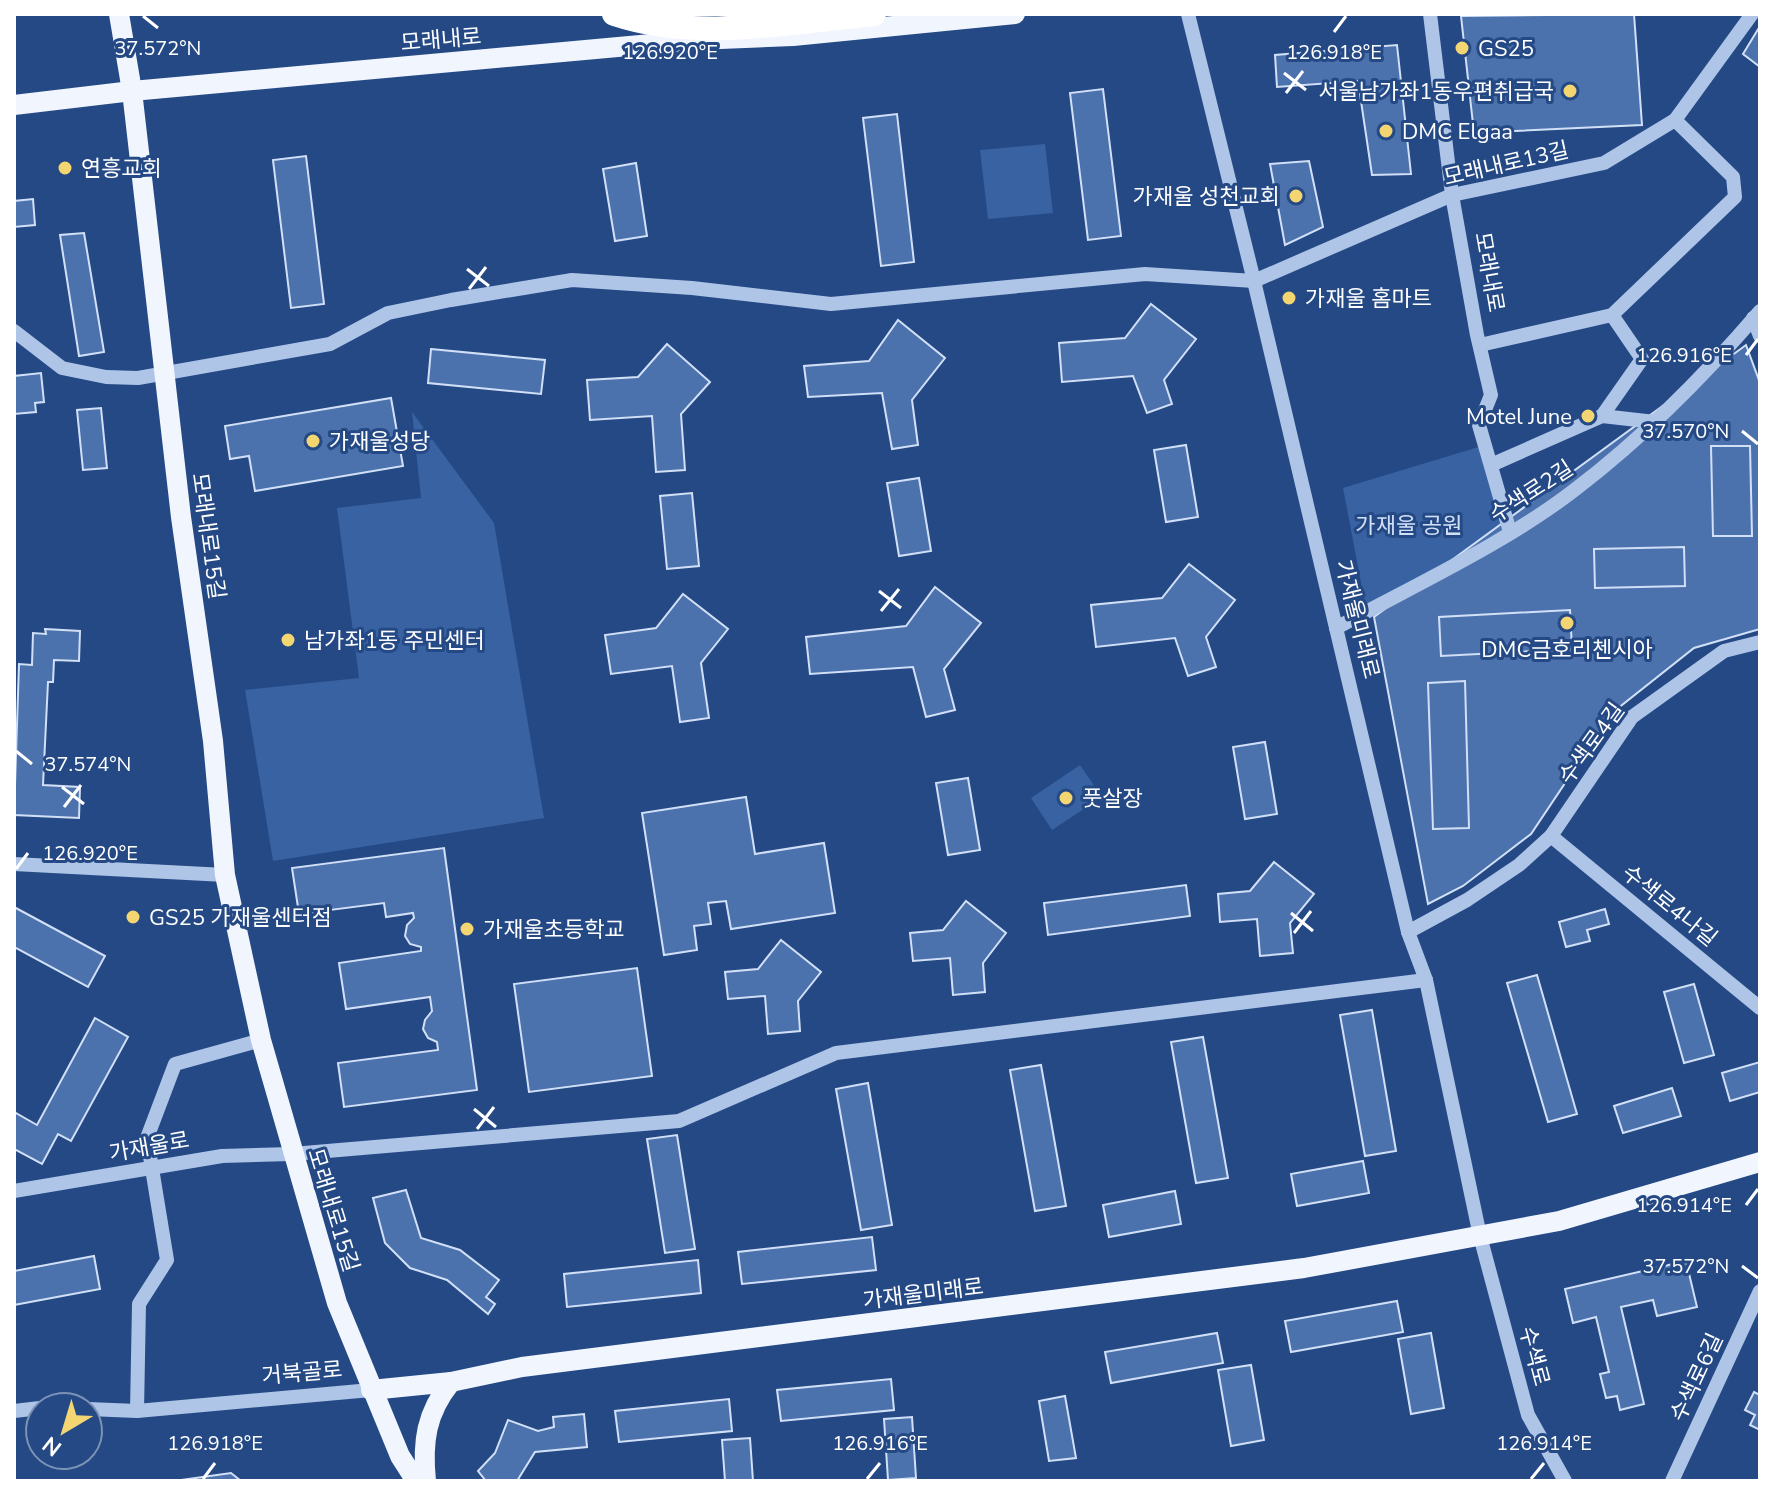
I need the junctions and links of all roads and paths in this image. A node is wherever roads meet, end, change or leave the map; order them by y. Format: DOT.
graph roads {
  1 [pos="119,14"];
  2 [pos="614,14"];
  3 [pos="874,14"];
  4 [pos="1015,14"];
  5 [pos="1188,14"];
  6 [pos="1430,14"];
  7 [pos="1752,14"];
  8 [pos="132,91"];
  9 [pos="14,105"];
  10 [pos="1675,120"];
  11 [pos="1452,195"];
  12 [pos="1254,281"];
  13 [pos="1612,315"];
  14 [pos="1757,315"];
  15 [pos="14,331"];
  16 [pos="1760,336"];
  17 [pos="1480,345"];
  18 [pos="164,373"];
  19 [pos="1602,416"];
  20 [pos="1655,422"];
  21 [pos="1491,465"];
  22 [pos="1510,532"];
  23 [pos="1336,628"];
  24 [pos="1760,642"];
  25 [pos="1551,836"];
  26 [pos="14,864"];
  27 [pos="225,875"];
  28 [pos="1408,932"];
  29 [pos="1426,980"];
  30 [pos="1760,1008"];
  31 [pos="261,1040"];
  32 [pos="292,1154"];
  33 [pos="1760,1162"];
  34 [pos="150,1169"];
  35 [pos="14,1191"];
  36 [pos="1480,1236"];
  37 [pos="1760,1291"];
  38 [pos="451,1382"];
  39 [pos="371,1390"];
  40 [pos="104,1410"];
  41 [pos="137,1411"];
  42 [pos="416,1481"];
  43 [pos="426,1481"];
  44 [pos="1565,1481"];
  45 [pos="1672,1481"];
  1 -- 8 [label="main road, 모래내로15길"];
  2 -- 3 [label="highway"];
  4 -- 8 [label="main road, 모래내로"];
  5 -- 12 [label="street, 가재울미래로"];
  6 -- 11 [label="street, 모래내로"];
  7 -- 10 [label="street, 모래내로13길"];
  8 -- 9 [label="main road, 모래내로"];
  8 -- 18 [label="main road, 모래내로15길"];
  10 -- 11 [label="street, 모래내로13길"];
  10 -- 13 [label="street"];
  11 -- 12 [label="street, 모래내로13길"];
  11 -- 17 [label="street, 모래내로"];
  12 -- 18 [label="street"];
  12 -- 23 [label="street, 가재울미래로"];
  13 -- 17 [label="street"];
  13 -- 19 [label="street"];
  14 -- 16 [label="street, 수색로2길"];
  14 -- 20 [label="street, 수색로2길"];
  15 -- 18 [label="street"];
  17 -- 21 [label="street, 모래내로"];
  18 -- 27 [label="main road, 모래내로15길"];
  19 -- 20 [label="street"];
  19 -- 21 [label="street, 수색로2길"];
  20 -- 22 [label="street, 수색로2길"];
  21 -- 22 [label="street, 모래내로"];
  22 -- 23 [label="street, 수색로2길"];
  23 -- 28 [label="street, 가재울미래로"];
  24 -- 25 [label="street, 수색로4길"];
  25 -- 28 [label="street, 수색로4길"];
  25 -- 30 [label="street, 수색로4나길"];
  26 -- 27 [label="street"];
  27 -- 31 [label="main road, 모래내로15길"];
  28 -- 29 [label="street, 가재울미래로"];
  29 -- 32 [label="street, 가재울로"];
  29 -- 36 [label="street, 가재울미래로"];
  31 -- 32 [label="main road, 모래내로15길"];
  31 -- 34 [label="street"];
  32 -- 34 [label="street, 가재울로"];
  32 -- 39 [label="main road, 모래내로15길"];
  33 -- 36 [label="main road, 가재울미래로"];
  34 -- 35 [label="street, 가재울로"];
  34 -- 41 [label="street"];
  36 -- 38 [label="main road, 가재울미래로"];
  36 -- 44 [label="street, 수색로"];
  37 -- 45 [label="street, 수색로6길"];
  38 -- 39 [label="main road, 가재울미래로"];
  38 -- 43 [label="main road"];
  39 -- 41 [label="street, 거북골로"];
  39 -- 42 [label="main road, 거북골로"];
  40 -- 41 [label="street, 거북골로"];
}
